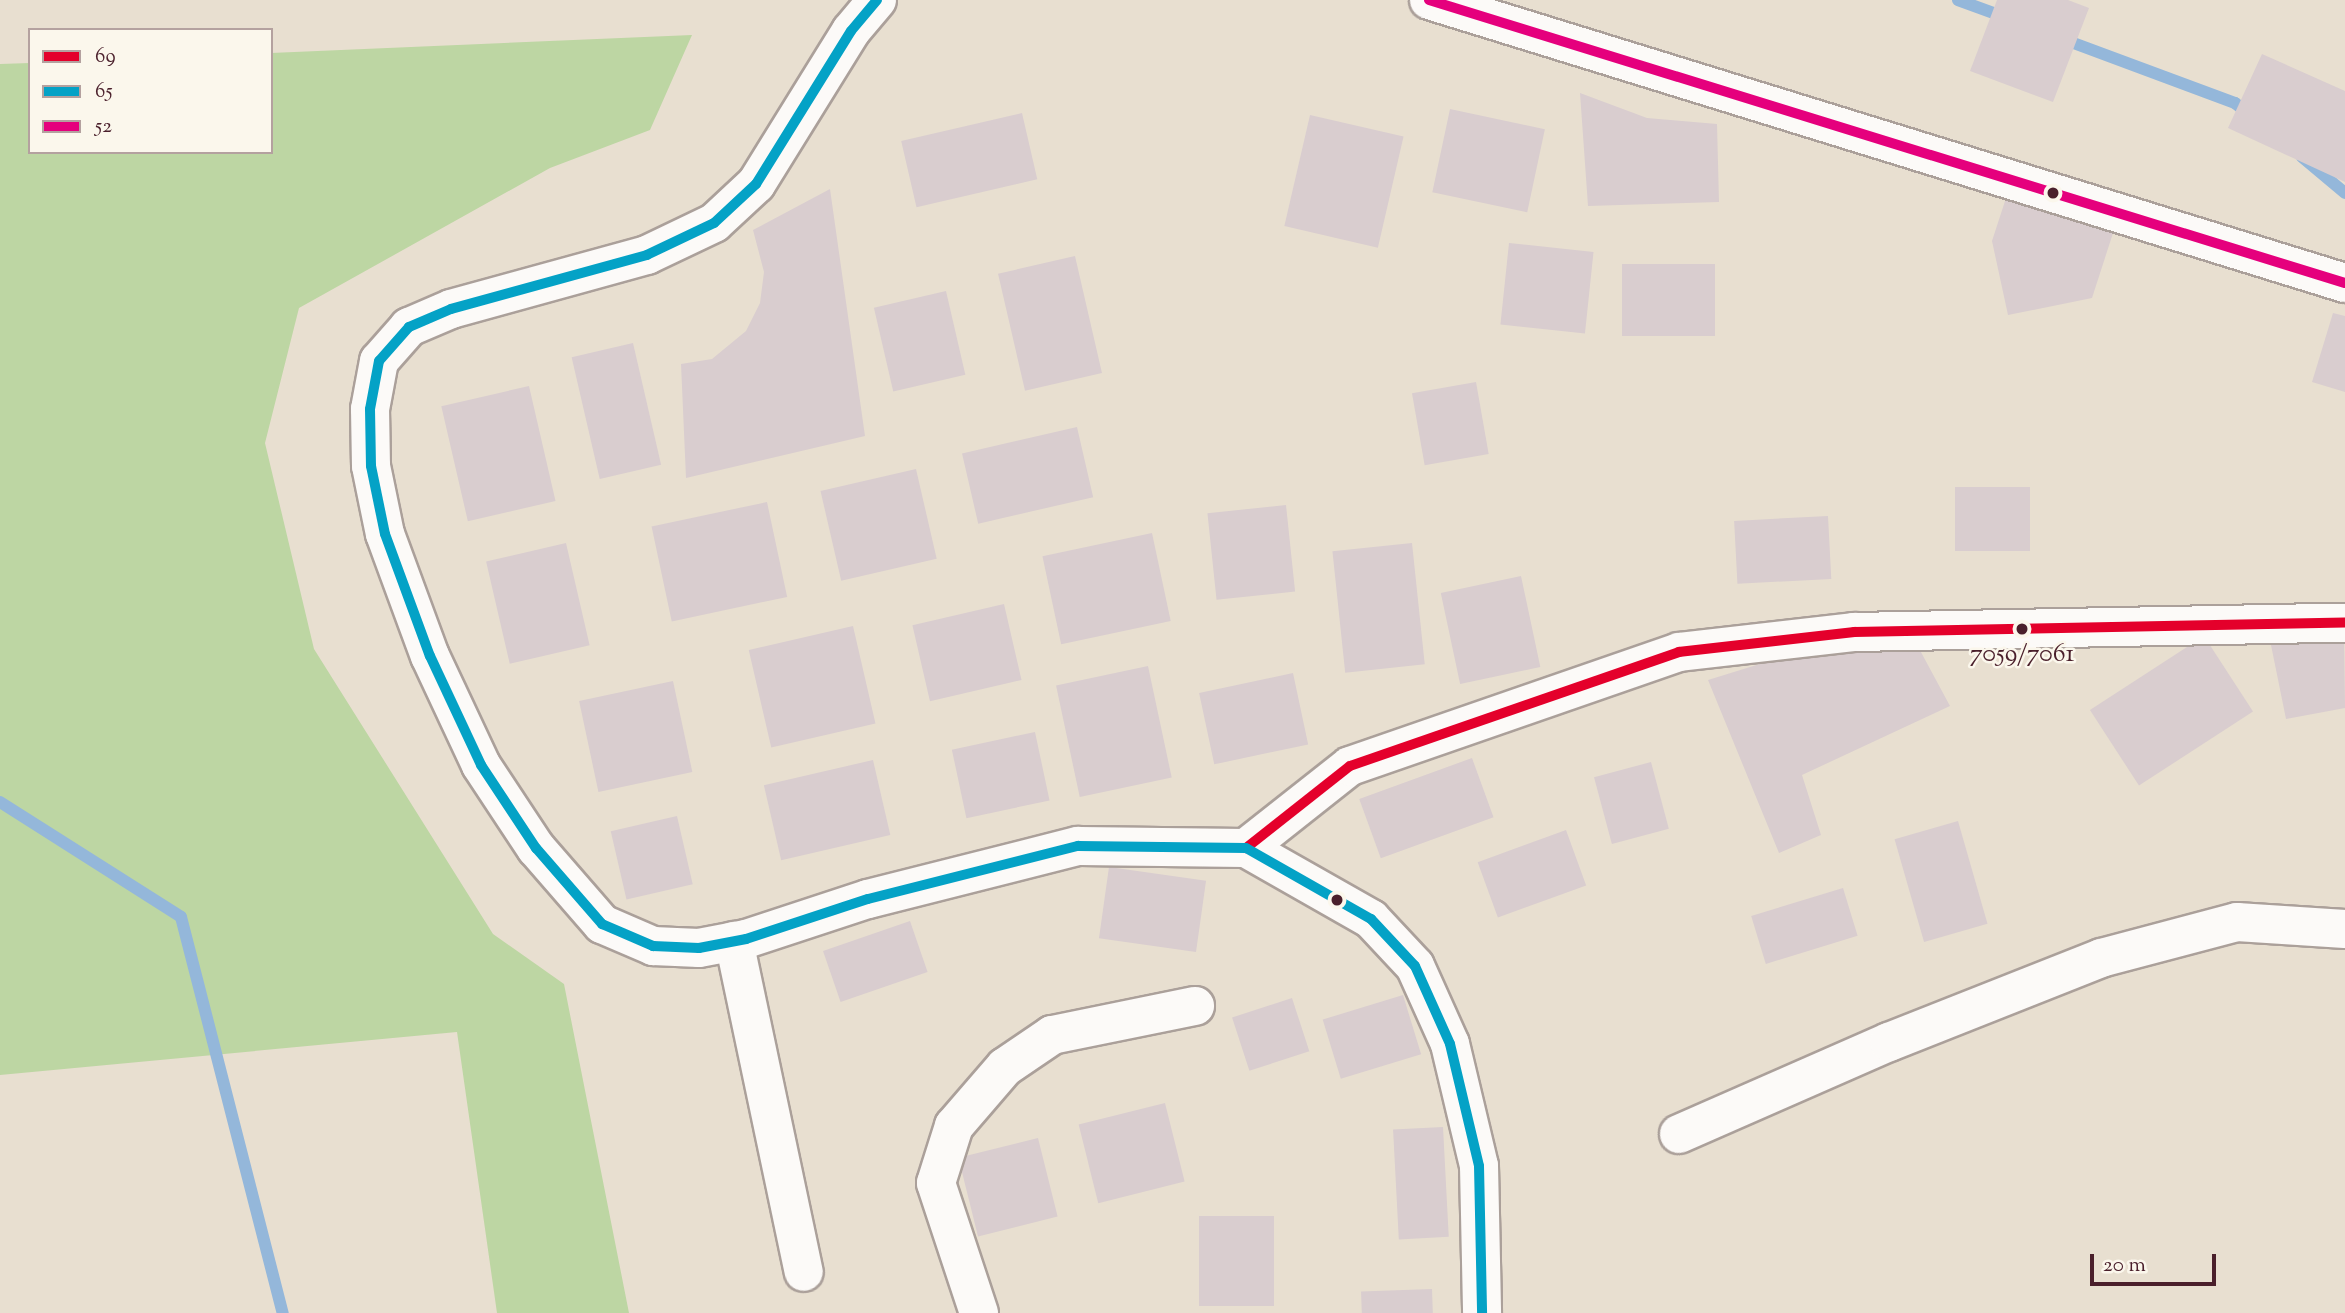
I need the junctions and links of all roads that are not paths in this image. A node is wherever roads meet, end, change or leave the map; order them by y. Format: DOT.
graph roads {
  1 [pos="877,0"];
  2 [pos="1429,0"];
  3 [pos="2345,283"];
  4 [pos="2345,624"];
  5 [pos="1246,848"];
  6 [pos="2345,929"];
  7 [pos="734,941"];
  8 [pos="1195,1006"];
  9 [pos="1679,1134"];
  10 [pos="804,1272"];
  11 [pos="979,1313"];
  12 [pos="1482,1313"];
  1 -- 7 [label="street"];
  2 -- 3 [label="street"];
  4 -- 5 [label="street"];
  5 -- 7 [label="street"];
  5 -- 12 [label="street"];
  6 -- 9 [label="street"];
  7 -- 10 [label="street"];
  8 -- 11 [label="street"];
}
